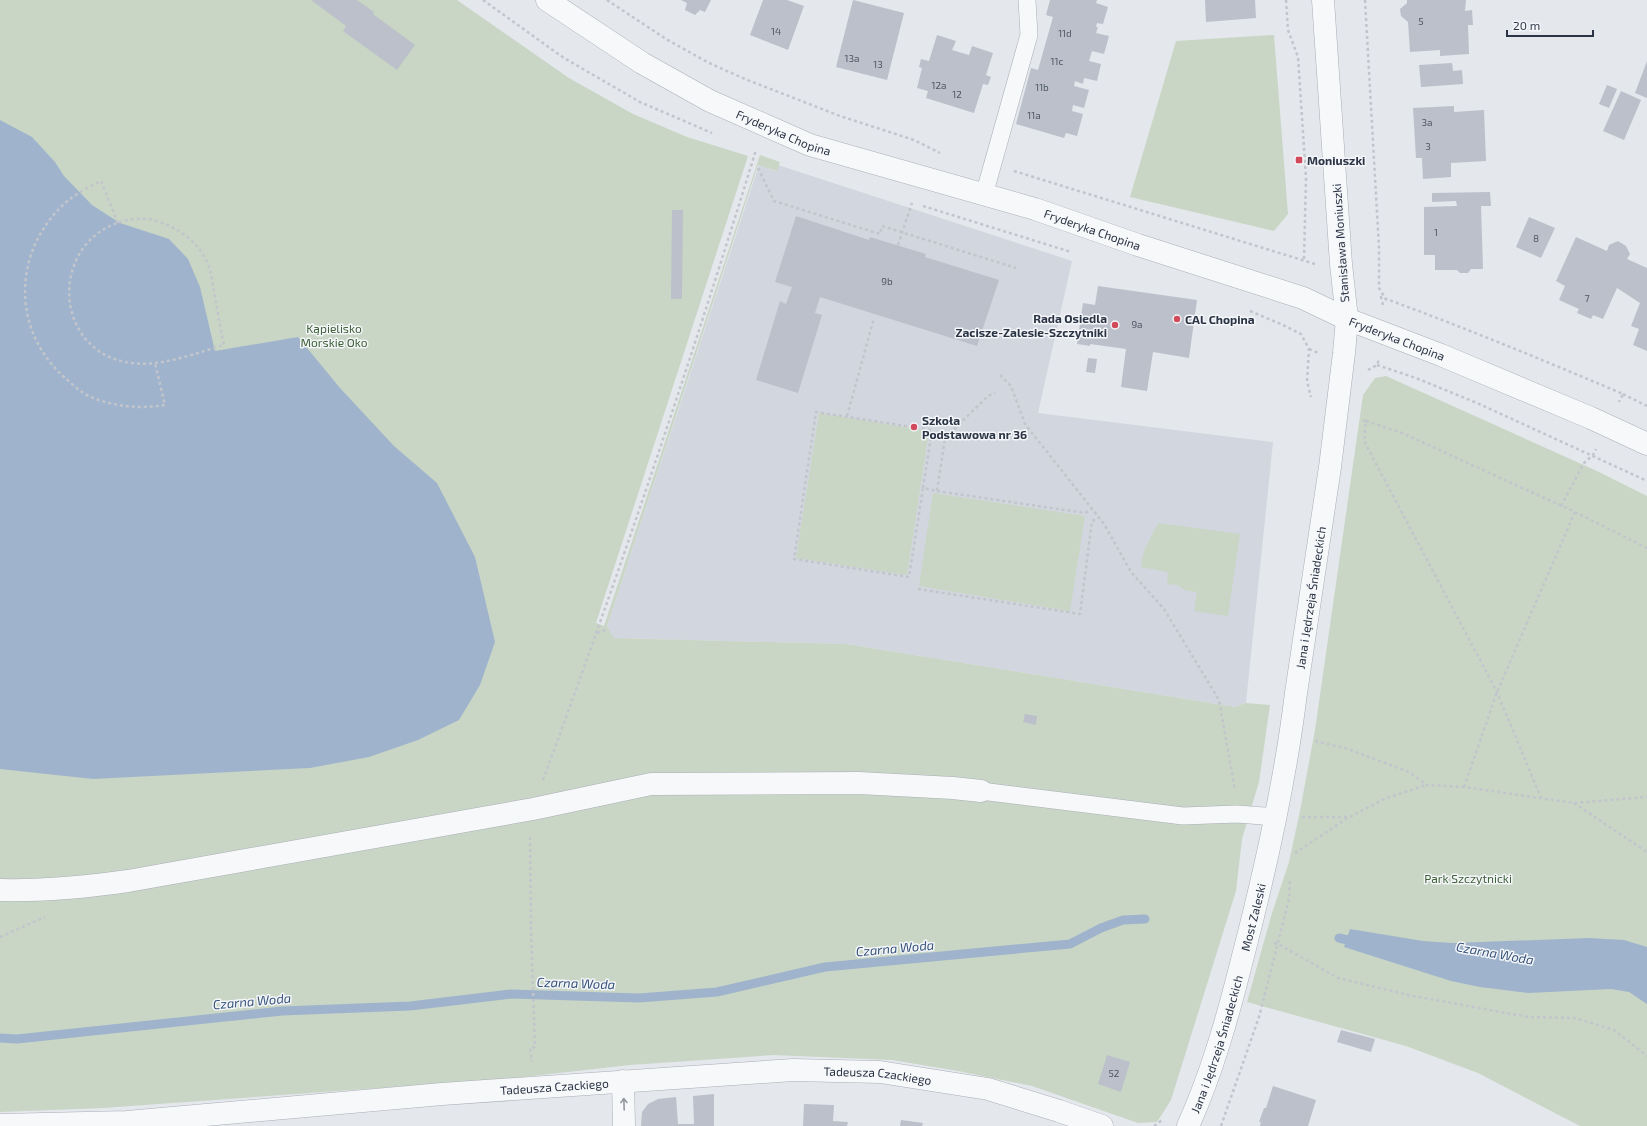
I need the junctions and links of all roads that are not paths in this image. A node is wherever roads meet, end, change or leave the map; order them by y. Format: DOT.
graph roads {
  1 [pos="547,0"];
  2 [pos="1027,0"];
  3 [pos="1323,0"];
  4 [pos="984,195"];
  5 [pos="1347,319"];
  6 [pos="1647,444"];
  7 [pos="981,791"];
  8 [pos="1285,817"];
  9 [pos="1264,874"];
  10 [pos="0,890"];
  11 [pos="1242,960"];
  12 [pos="623,1081"];
  13 [pos="0,1125"];
  14 [pos="624,1126"];
  15 [pos="1102,1126"];
  16 [pos="1188,1126"];
  1 -- 4 [label="street, Fryderyka Chopina"];
  2 -- 4 [label="lane"];
  3 -- 5 [label="street, Stanisława Moniuszki"];
  4 -- 5 [label="street, Fryderyka Chopina"];
  5 -- 6 [label="street, Fryderyka Chopina"];
  5 -- 8 [label="street, Jana i Jędrzeja Śniadeckich"];
  7 -- 8 [label="lane"];
  7 -- 10 [label="street"];
  8 -- 9 [label="street, Jana i Jędrzeja Śniadeckich"];
  9 -- 11 [label="street, Most Zaleski"];
  11 -- 16 [label="street, Jana i Jędrzeja Śniadeckich"];
  12 -- 13 [label="street, Tadeusza Czackiego"];
  14 -- 12 [label="street, one-way"];
  12 -- 15 [label="street, Tadeusza Czackiego"];
}
